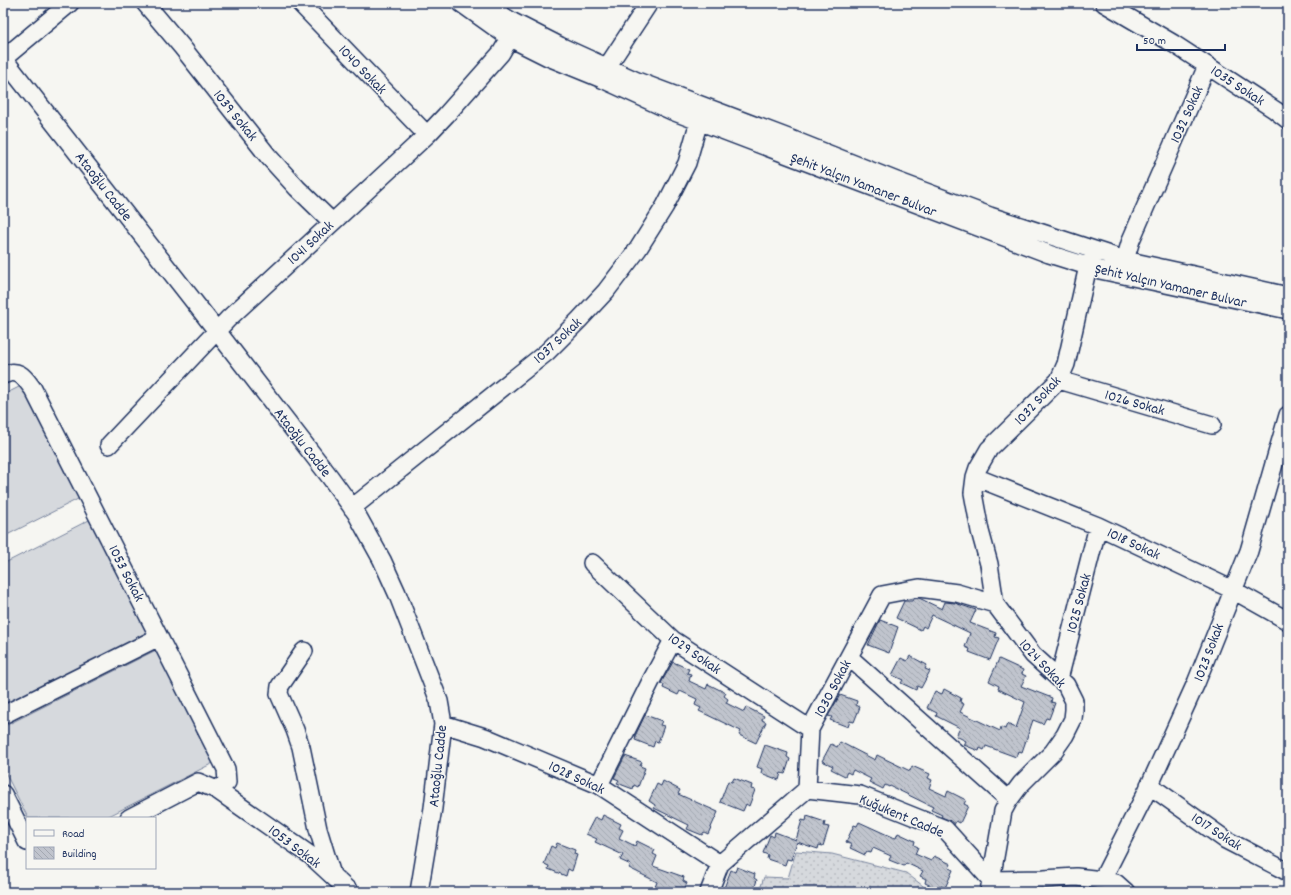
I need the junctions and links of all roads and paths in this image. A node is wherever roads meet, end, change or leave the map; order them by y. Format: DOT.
graph roads {
  1 [pos="70,3"];
  2 [pos="145,3"];
  3 [pos="300,3"];
  4 [pos="461,3"];
  5 [pos="482,3"];
  6 [pos="649,3"];
  7 [pos="1104,3"];
  8 [pos="514,31"];
  9 [pos="3,58"];
  10 [pos="1208,66"];
  11 [pos="604,73"];
  12 [pos="702,114"];
  13 [pos="1288,120"];
  14 [pos="427,135"];
  15 [pos="332,222"];
  16 [pos="1091,258"];
  17 [pos="1123,267"];
  18 [pos="1288,296"];
  19 [pos="1288,310"];
  20 [pos="217,331"];
  21 [pos="3,375"];
  22 [pos="1059,380"];
  23 [pos="1288,415"];
  24 [pos="1212,424"];
  25 [pos="109,445"];
  26 [pos="975,477"];
  27 [pos="352,508"];
  28 [pos="1098,526"];
  29 [pos="592,562"];
  30 [pos="1232,590"];
  31 [pos="995,604"];
  32 [pos="1288,621"];
  33 [pos="159,637"];
  34 [pos="673,640"];
  35 [pos="304,651"];
  36 [pos="849,657"];
  37 [pos="1059,679"];
  38 [pos="3,715"];
  39 [pos="443,724"];
  40 [pos="810,728"];
  41 [pos="599,785"];
  42 [pos="1149,785"];
  43 [pos="807,789"];
  44 [pos="217,790"];
  45 [pos="3,794"];
  46 [pos="1008,800"];
  47 [pos="130,817"];
  48 [pos="26,840"];
  49 [pos="720,864"];
  50 [pos="1288,872"];
  51 [pos="332,874"];
  52 [pos="1076,877"];
  53 [pos="1102,880"];
  54 [pos="990,886"];
  55 [pos="1044,886"];
  56 [pos="350,892"];
  57 [pos="419,892"];
  58 [pos="709,892"];
  59 [pos="1086,892"];
  60 [pos="1126,892"];
  1 -- 9 [label="street"];
  2 -- 15 [label="street, 1039 Sokak"];
  3 -- 14 [label="street, 1040 Sokak"];
  4 -- 8 [label="street, Şehit Yalçın Yamaner Bulvar"];
  5 -- 8 [label="street"];
  6 -- 11 [label="street"];
  7 -- 10 [label="street, 1035 Sokak"];
  8 -- 11 [label="street, Şehit Yalçın Yamaner Bulvar"];
  8 -- 14 [label="street, 1041 Sokak"];
  9 -- 20 [label="street, Ataoğlu Cadde"];
  10 -- 13 [label="street, 1035 Sokak"];
  10 -- 17 [label="street, 1032 Sokak"];
  11 -- 12 [label="street, Şehit Yalçın Yamaner Bulvar"];
  12 -- 16 [label="street, Şehit Yalçın Yamaner Bulvar"];
  12 -- 27 [label="street, 1037 Sokak"];
  14 -- 15 [label="street, 1041 Sokak"];
  15 -- 20 [label="street, 1041 Sokak"];
  16 -- 17 [label="street, Şehit Yalçın Yamaner Bulvar"];
  16 -- 22 [label="street, 1032 Sokak"];
  17 -- 18 [label="street"];
  17 -- 19 [label="street, Şehit Yalçın Yamaner Bulvar"];
  20 -- 25 [label="street, 1041 Sokak"];
  20 -- 27 [label="street, Ataoğlu Cadde"];
  21 -- 33 [label="street, 1053 Sokak"];
  22 -- 24 [label="street, 1026 Sokak"];
  22 -- 26 [label="street, 1032 Sokak"];
  23 -- 30 [label="street, 1023 Sokak"];
  26 -- 28 [label="street, 1018 Sokak"];
  26 -- 31 [label="street, 1024 Sokak"];
  27 -- 39 [label="street, Ataoğlu Cadde"];
  28 -- 30 [label="street, 1018 Sokak"];
  28 -- 37 [label="street, 1025 Sokak"];
  29 -- 34 [label="street, 1029 Sokak"];
  30 -- 32 [label="street, 1018 Sokak"];
  30 -- 42 [label="street, 1023 Sokak"];
  31 -- 36 [label="street, 1030 Sokak"];
  31 -- 37 [label="street, 1024 Sokak"];
  33 -- 38 [label="street"];
  33 -- 44 [label="street, 1053 Sokak"];
  34 -- 40 [label="street, 1029 Sokak"];
  34 -- 41 [label="street"];
  35 -- 51 [label="street"];
  36 -- 40 [label="street, 1030 Sokak"];
  36 -- 46 [label="street"];
  37 -- 46 [label="street, 1024 Sokak"];
  39 -- 41 [label="street, 1028 Sokak"];
  39 -- 57 [label="street, Ataoğlu Cadde"];
  40 -- 43 [label="street, 1030 Sokak"];
  41 -- 49 [label="street, 1028 Sokak"];
  42 -- 50 [label="street, 1017 Sokak"];
  42 -- 53 [label="street, 1023 Sokak"];
  43 -- 49 [label="street"];
  43 -- 54 [label="street, Kuğukent Cadde"];
  44 -- 47 [label="street, 1053 Sokak"];
  44 -- 51 [label="street, 1053 Sokak"];
  45 -- 48 [label="street"];
  46 -- 54 [label="street, 1024 Sokak"];
  49 -- 58 [label="street"];
  51 -- 56 [label="street, 1053 Sokak"];
  52 -- 53 [label="street"];
  52 -- 55 [label="street"];
  52 -- 59 [label="street"];
  53 -- 60 [label="street"];
  54 -- 55 [label="street"];
}
